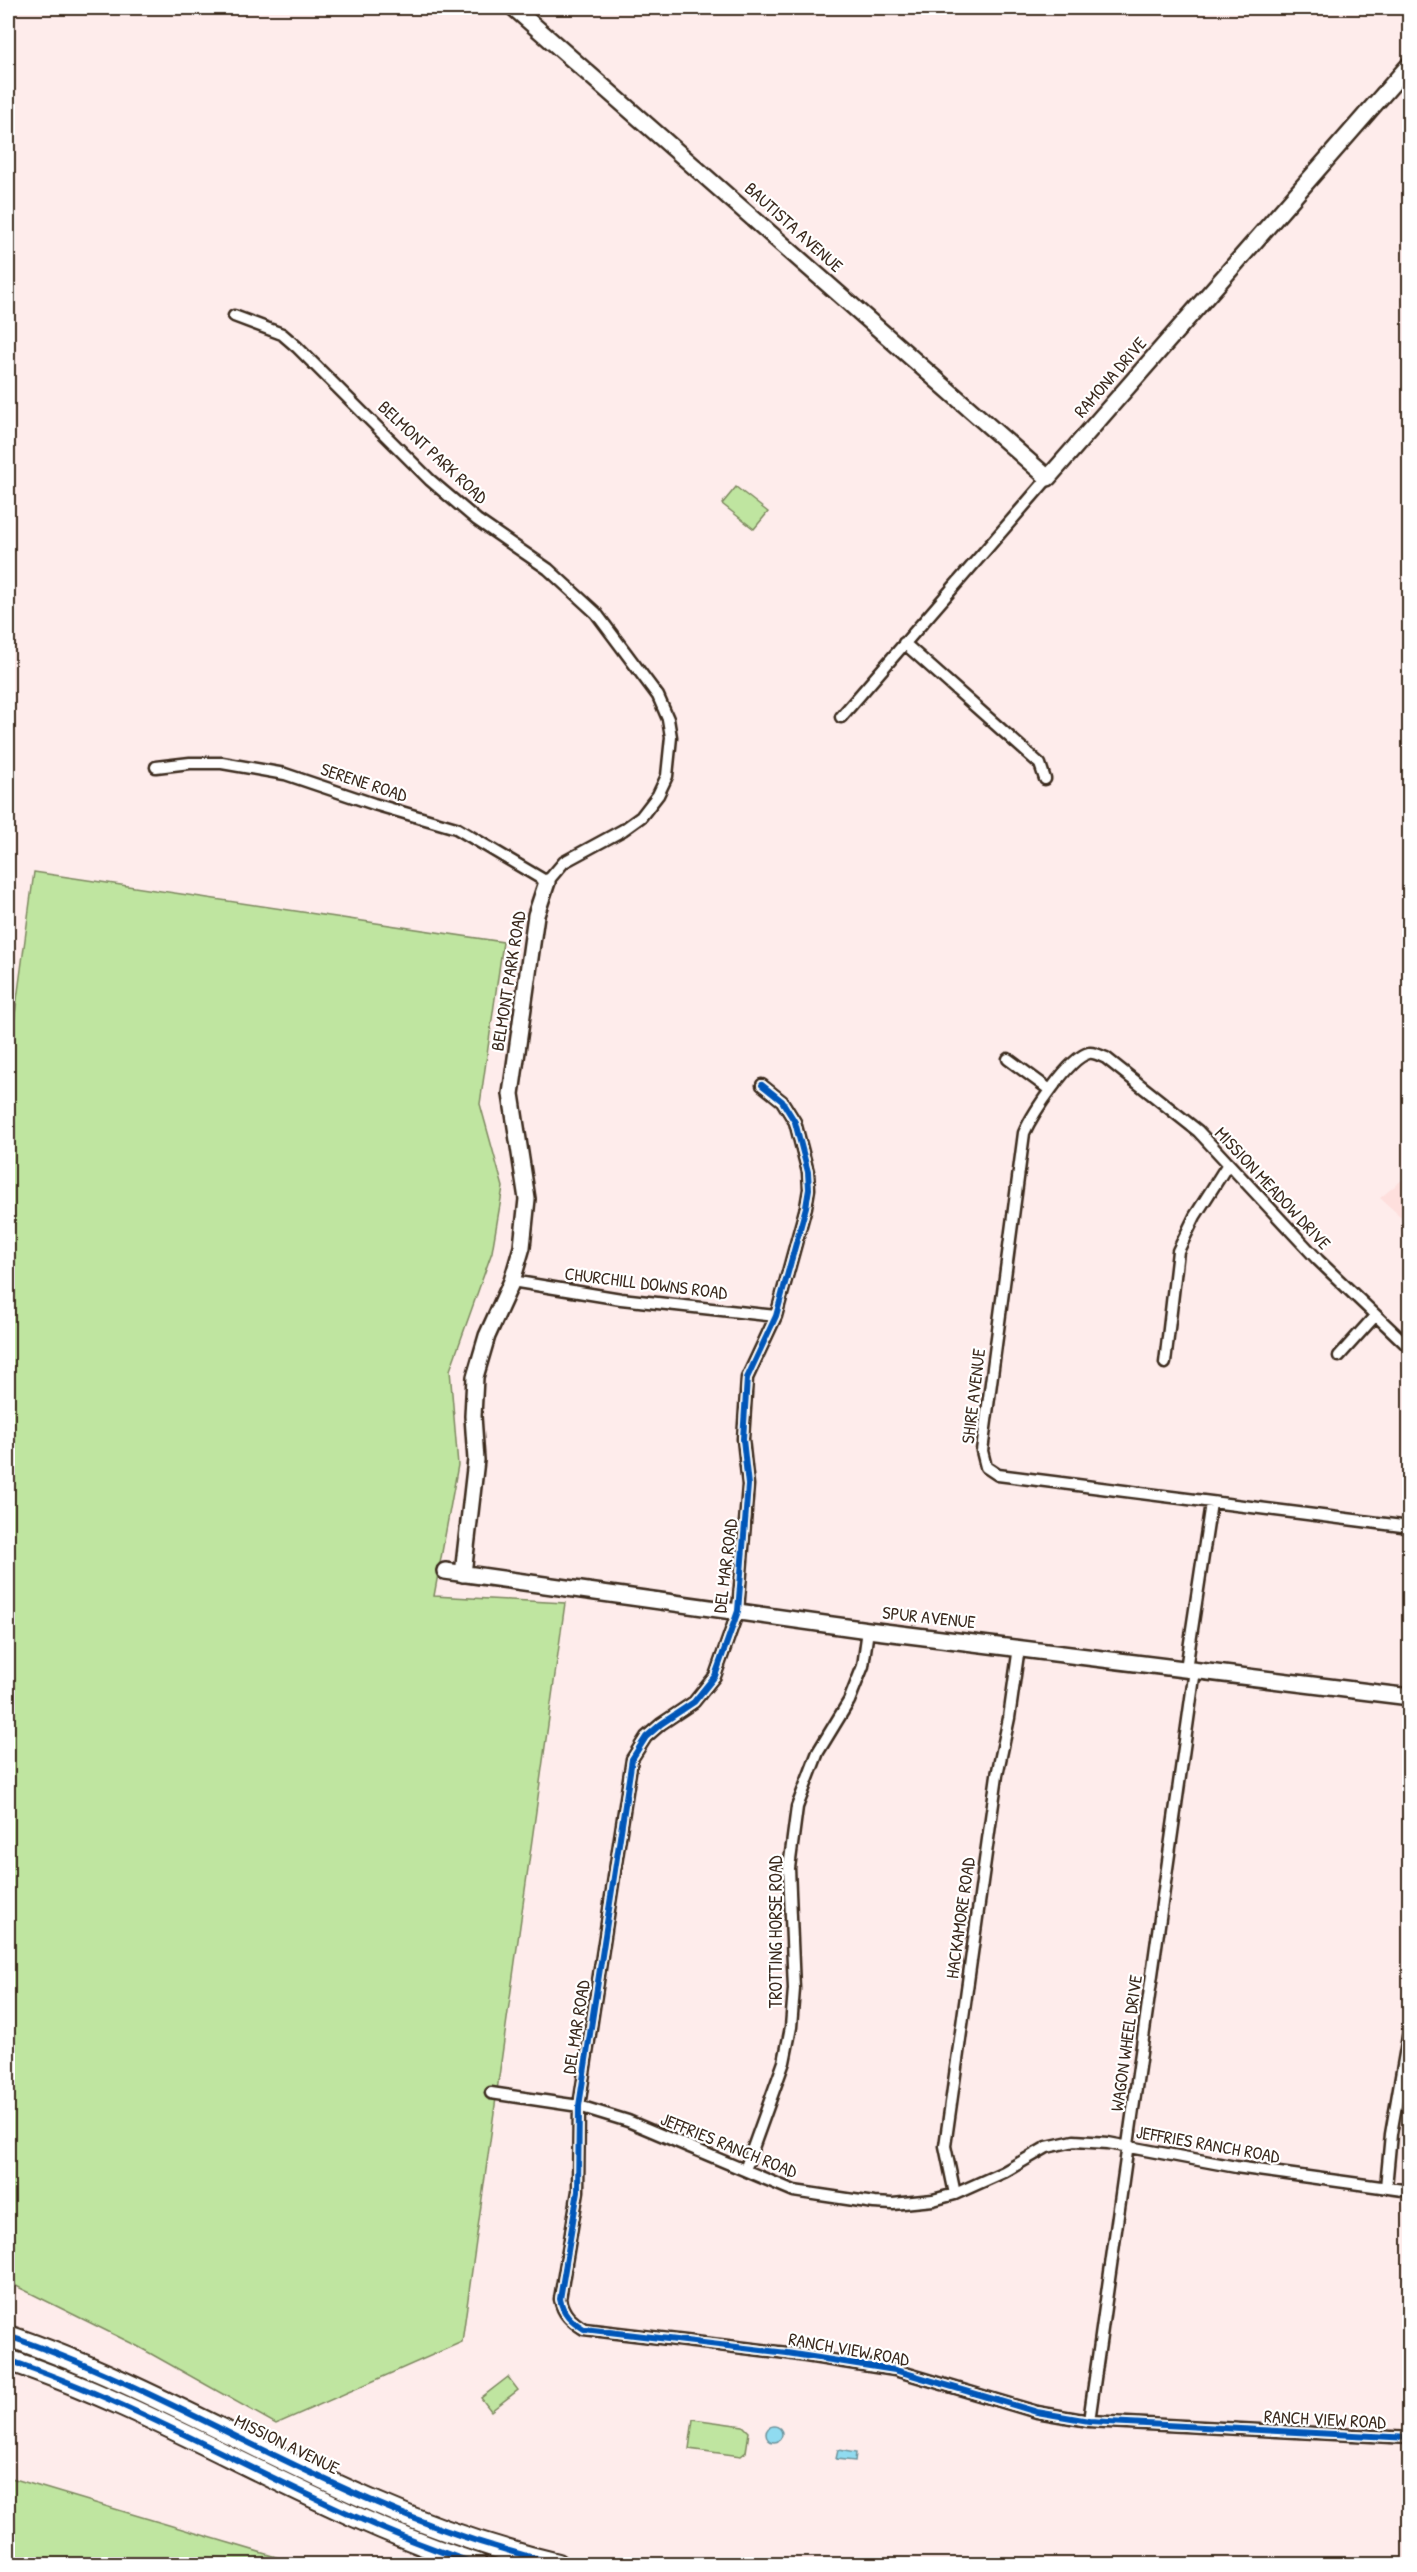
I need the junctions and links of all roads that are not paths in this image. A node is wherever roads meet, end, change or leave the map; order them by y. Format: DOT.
graph roads {
  1 [pos="514,8"];
  2 [pos="1410,64"];
  3 [pos="234,316"];
  4 [pos="1048,478"];
  5 [pos="904,643"];
  6 [pos="841,717"];
  7 [pos="156,766"];
  8 [pos="1045,779"];
  9 [pos="547,882"];
  10 [pos="1106,1058"];
  11 [pos="1008,1059"];
  12 [pos="762,1085"];
  13 [pos="1050,1090"];
  14 [pos="1228,1164"];
  15 [pos="512,1281"];
  16 [pos="776,1316"];
  17 [pos="1376,1316"];
  18 [pos="1410,1348"];
  19 [pos="1339,1356"];
  20 [pos="1165,1364"];
  21 [pos="1211,1503"];
  22 [pos="1410,1527"];
  23 [pos="445,1571"];
  24 [pos="463,1574"];
  25 [pos="738,1611"];
  26 [pos="868,1630"];
  27 [pos="1019,1647"];
  28 [pos="1190,1669"];
  29 [pos="1410,1697"];
  30 [pos="1410,2025"];
  31 [pos="491,2093"];
  32 [pos="579,2106"];
  33 [pos="1129,2147"];
  34 [pos="745,2170"];
  35 [pos="1386,2187"];
  36 [pos="1410,2191"];
  37 [pos="955,2194"];
  38 [pos="8,2336"];
  39 [pos="8,2360"];
  40 [pos="1089,2421"];
  41 [pos="1410,2438"];
  42 [pos="477,2565"];
  43 [pos="558,2565"];
  1 -- 4 [label="street, BAUTISTA AVENUE"];
  2 -- 4 [label="street, RAMONA DRIVE"];
  3 -- 9 [label="street, BELMONT PARK ROAD"];
  4 -- 5 [label="street, RAMONA DRIVE"];
  5 -- 6 [label="street, RAMONA DRIVE"];
  5 -- 8 [label="street"];
  7 -- 9 [label="street, SERENE ROAD"];
  9 -- 15 [label="street, BELMONT PARK ROAD"];
  10 -- 13 [label="street, SHIRE AVENUE"];
  10 -- 14 [label="street, MISSION MEADOW DRIVE"];
  11 -- 13 [label="street"];
  12 -- 16 [label="street, DEL MAR ROAD"];
  13 -- 21 [label="street, SHIRE AVENUE"];
  14 -- 17 [label="street, MISSION MEADOW DRIVE"];
  14 -- 20 [label="street"];
  15 -- 16 [label="street, CHURCHILL DOWNS ROAD"];
  15 -- 24 [label="street, BELMONT PARK ROAD"];
  16 -- 25 [label="street, DEL MAR ROAD"];
  17 -- 18 [label="street, MISSION MEADOW DRIVE"];
  17 -- 19 [label="street"];
  21 -- 22 [label="street, SHIRE AVENUE"];
  21 -- 28 [label="street, WAGON WHEEL DRIVE"];
  23 -- 24 [label="street, SPUR AVENUE"];
  24 -- 25 [label="street, SPUR AVENUE"];
  25 -- 26 [label="street, SPUR AVENUE"];
  25 -- 32 [label="street, DEL MAR ROAD"];
  26 -- 27 [label="street, SPUR AVENUE"];
  26 -- 34 [label="street, TROTTING HORSE ROAD"];
  27 -- 28 [label="street, SPUR AVENUE"];
  27 -- 37 [label="street, HACKAMORE ROAD"];
  28 -- 29 [label="street, SPUR AVENUE"];
  28 -- 33 [label="street, WAGON WHEEL DRIVE"];
  30 -- 35 [label="street"];
  31 -- 32 [label="street, JEFFRIES RANCH ROAD"];
  32 -- 34 [label="street, JEFFRIES RANCH ROAD"];
  32 -- 40 [label="street, RANCH VIEW ROAD"];
  33 -- 35 [label="street, JEFFRIES RANCH ROAD"];
  33 -- 37 [label="street, JEFFRIES RANCH ROAD"];
  33 -- 40 [label="street, WAGON WHEEL DRIVE"];
  34 -- 37 [label="street, JEFFRIES RANCH ROAD"];
  35 -- 36 [label="street, JEFFRIES RANCH ROAD"];
  38 -- 43 [label="highway, MISSION AVENUE"];
  39 -- 42 [label="highway, MISSION AVENUE"];
  40 -- 41 [label="street, RANCH VIEW ROAD"];
}
